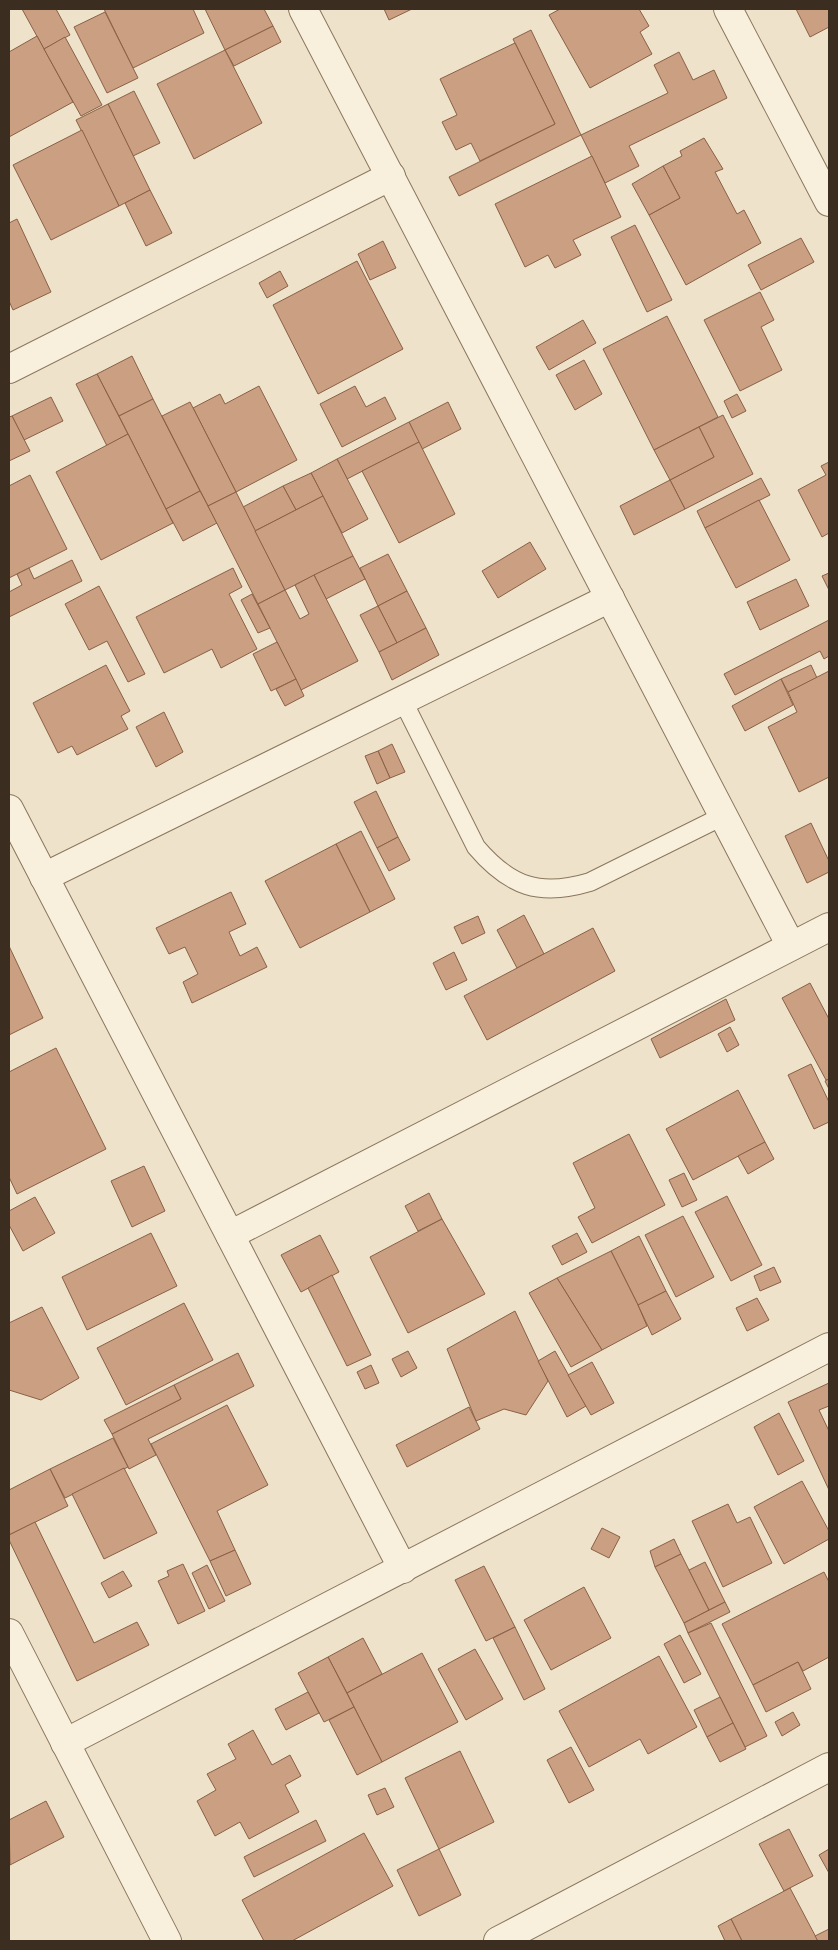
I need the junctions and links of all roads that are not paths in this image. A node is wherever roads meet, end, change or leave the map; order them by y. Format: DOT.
graph roads {
  1 [pos="304,9"];
  2 [pos="728,9"];
  3 [pos="391,176"];
  4 [pos="829,202"];
  5 [pos="9,369"];
  6 [pos="610,598"];
  7 [pos="403,700"];
  8 [pos="9,809"];
  9 [pos="723,816"];
  10 [pos="44,877"];
  11 [pos="829,926"];
  12 [pos="791,946"];
  13 [pos="230,1235"];
  14 [pos="829,1347"];
  15 [pos="404,1569"];
  16 [pos="9,1633"];
  17 [pos="65,1744"];
  18 [pos="829,1767"];
  19 [pos="167,1941"];
  20 [pos="498,1941"];
  1 -- 3 [label="street"];
  2 -- 4 [label="street"];
  3 -- 5 [label="street"];
  3 -- 6 [label="street"];
  6 -- 7 [label="street"];
  6 -- 9 [label="street"];
  7 -- 9 [label="lane"];
  7 -- 10 [label="street"];
  8 -- 10 [label="street"];
  9 -- 12 [label="street"];
  10 -- 13 [label="street"];
  11 -- 12 [label="street"];
  12 -- 13 [label="street"];
  13 -- 15 [label="street"];
  14 -- 15 [label="street"];
  15 -- 17 [label="street"];
  16 -- 17 [label="street"];
  17 -- 19 [label="street"];
  18 -- 20 [label="street"];
}
